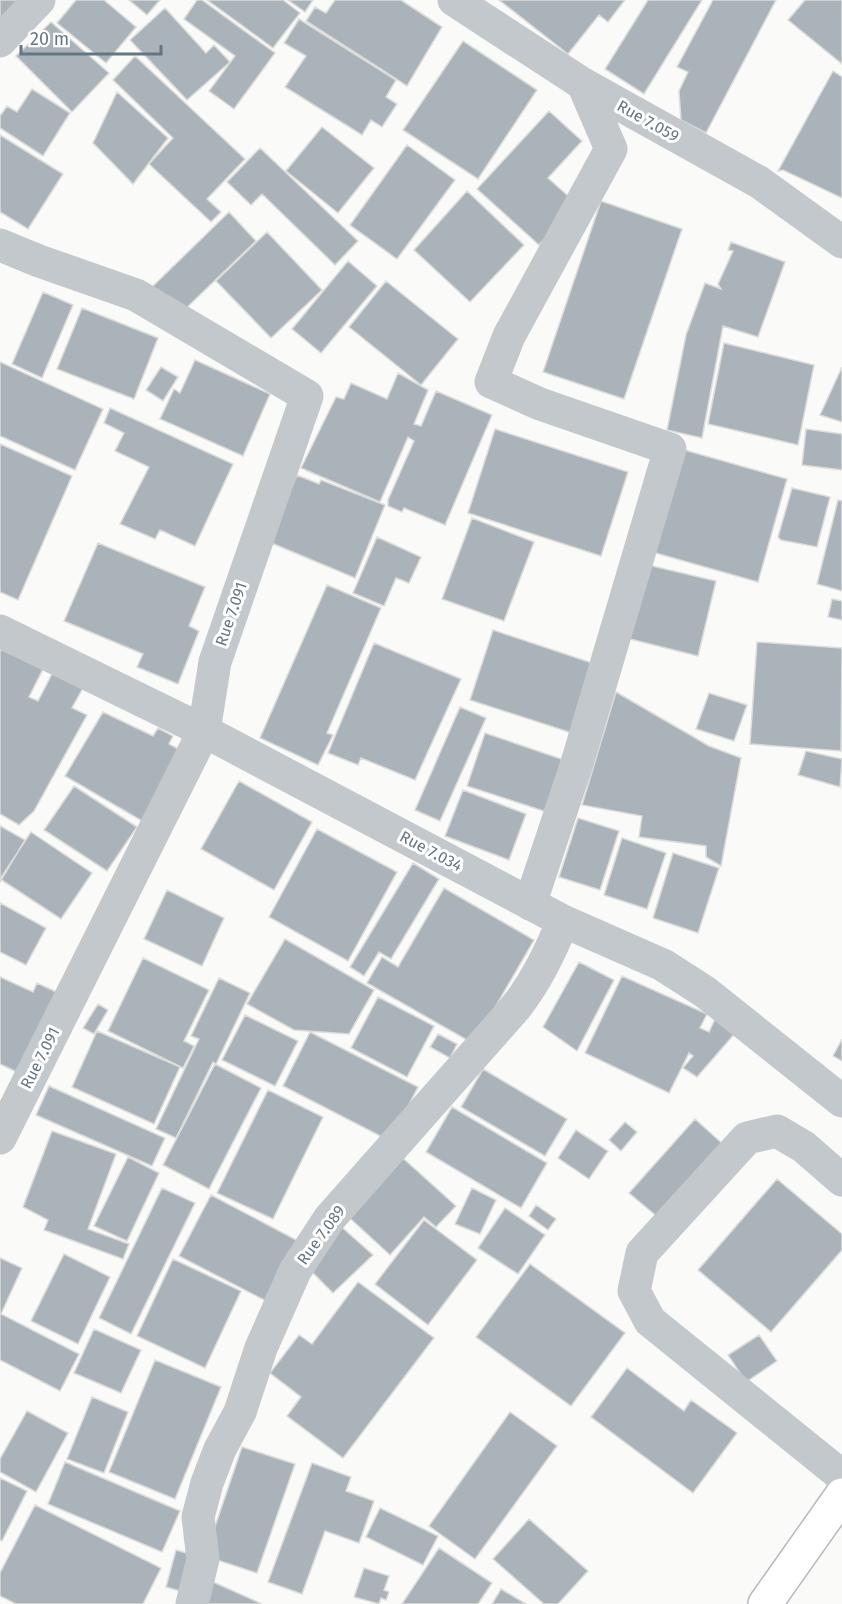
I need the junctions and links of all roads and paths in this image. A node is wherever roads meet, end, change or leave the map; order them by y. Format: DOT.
graph roads {
  1 [pos="39,0"];
  2 [pos="454,0"];
  3 [pos="0,42"];
  4 [pos="583,84"];
  5 [pos="842,242"];
  6 [pos="0,245"];
  7 [pos="0,631"];
  8 [pos="204,731"];
  9 [pos="530,904"];
  10 [pos="563,921"];
  11 [pos="842,1101"];
  12 [pos="0,1138"];
  13 [pos="842,1180"];
  14 [pos="842,1476"];
  15 [pos="842,1496"];
  16 [pos="192,1604"];
  17 [pos="765,1604"];
  1 -- 3 [label="street"];
  2 -- 4 [label="street, Rue 7.059"];
  4 -- 5 [label="street, Rue 7.059"];
  4 -- 9 [label="street"];
  6 -- 8 [label="street, Rue 7.091"];
  7 -- 8 [label="street, Rue 7.034"];
  8 -- 9 [label="street, Rue 7.034"];
  8 -- 12 [label="street, Rue 7.091"];
  9 -- 10 [label="street, Rue 7.034"];
  10 -- 11 [label="street, Rue 7.034"];
  10 -- 16 [label="street, Rue 7.089"];
  13 -- 14 [label="street"];
  15 -- 17 [label="main road"];
}
